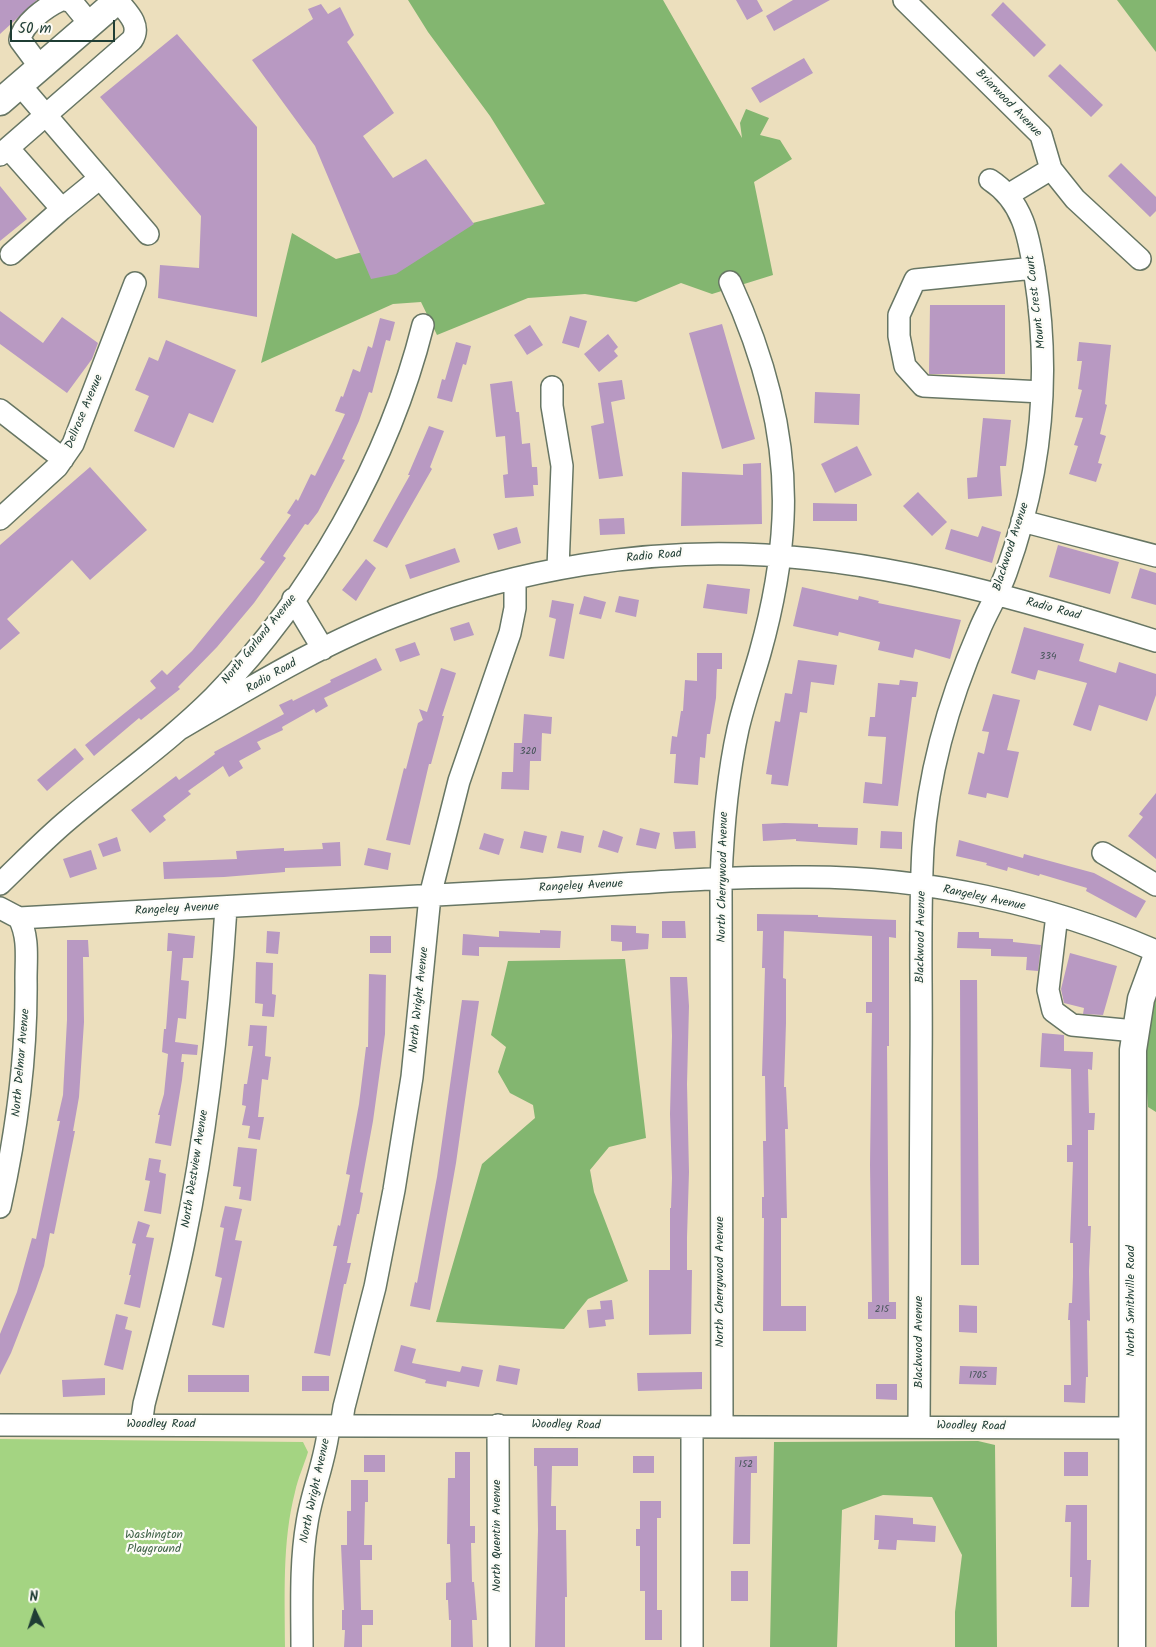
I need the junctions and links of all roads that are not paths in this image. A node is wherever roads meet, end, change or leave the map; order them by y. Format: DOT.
graph roads {
  1 [pos="68,0"];
  2 [pos="118,0"];
  3 [pos="904,0"];
  4 [pos="90,24"];
  5 [pos="40,67"];
  6 [pos="20,85"];
  7 [pos="0,102"];
  8 [pos="46,115"];
  9 [pos="4,151"];
  10 [pos="1051,170"];
  11 [pos="100,178"];
  12 [pos="990,180"];
  13 [pos="1008,195"];
  14 [pos="62,209"];
  15 [pos="148,234"];
  16 [pos="11,254"];
  17 [pos="1140,259"];
  18 [pos="1034,268"];
  19 [pos="730,282"];
  20 [pos="135,283"];
  21 [pos="423,324"];
  22 [pos="552,387"];
  23 [pos="1042,392"];
  24 [pos="0,410"];
  25 [pos="63,459"];
  26 [pos="1035,467"];
  27 [pos="0,519"];
  28 [pos="1022,521"];
  29 [pos="780,556"];
  30 [pos="1156,556"];
  31 [pos="558,568"];
  32 [pos="515,579"];
  33 [pos="997,595"];
  34 [pos="293,599"];
  35 [pos="1156,641"];
  36 [pos="322,649"];
  37 [pos="178,730"];
  38 [pos="1103,853"];
  39 [pos="721,879"];
  40 [pos="0,884"];
  41 [pos="1156,885"];
  42 [pos="922,886"];
  43 [pos="430,896"];
  44 [pos="0,908"];
  45 [pos="226,908"];
  46 [pos="1057,915"];
  47 [pos="19,918"];
  48 [pos="1156,952"];
  49 [pos="1156,958"];
  50 [pos="1135,1031"];
  51 [pos="0,1207"];
  52 [pos="0,1425"];
  53 [pos="141,1425"];
  54 [pos="498,1425"];
  55 [pos="335,1426"];
  56 [pos="722,1427"];
  57 [pos="920,1427"];
  58 [pos="692,1428"];
  59 [pos="1132,1428"];
  60 [pos="302,1647"];
  61 [pos="498,1647"];
  62 [pos="692,1647"];
  63 [pos="1132,1647"];
  1 -- 4 [label="street"];
  1 -- 5 [label="street"];
  2 -- 4 [label="main road"];
  2 -- 8 [label="street"];
  3 -- 10 [label="street, Briarwood Avenue"];
  4 -- 5 [label="main road"];
  5 -- 6 [label="main road"];
  6 -- 7 [label="main road"];
  6 -- 8 [label="street"];
  8 -- 9 [label="street"];
  8 -- 11 [label="street"];
  9 -- 14 [label="street"];
  10 -- 13 [label="street"];
  10 -- 17 [label="street, Briarwood Avenue"];
  11 -- 14 [label="street"];
  11 -- 15 [label="street"];
  12 -- 13 [label="street, Mount Crest Court"];
  13 -- 18 [label="street, Mount Crest Court"];
  14 -- 16 [label="street"];
  18 -- 23 [label="street, Mount Crest Court"];
  18 -- 23 [label="street"];
  19 -- 29 [label="street, North Cherrywood Avenue"];
  20 -- 25 [label="street, Dellrose Avenue"];
  21 -- 34 [label="street, North Garland Avenue"];
  22 -- 31 [label="street"];
  23 -- 26 [label="street, Mount Crest Court"];
  24 -- 25 [label="street"];
  25 -- 27 [label="street, Dellrose Avenue"];
  26 -- 28 [label="street, Blackwood Avenue"];
  28 -- 30 [label="street"];
  28 -- 33 [label="street, Blackwood Avenue"];
  29 -- 31 [label="street, Radio Road"];
  29 -- 33 [label="street, Radio Road"];
  29 -- 39 [label="street, North Cherrywood Avenue"];
  31 -- 32 [label="street, Radio Road"];
  32 -- 36 [label="street, Radio Road"];
  32 -- 43 [label="street, North Wright Avenue"];
  33 -- 35 [label="street, Radio Road"];
  33 -- 42 [label="street, Blackwood Avenue"];
  34 -- 36 [label="street"];
  34 -- 37 [label="street, North Garland Avenue"];
  36 -- 37 [label="street, Radio Road"];
  37 -- 40 [label="street, North Garland Avenue"];
  38 -- 41 [label="street"];
  39 -- 42 [label="street, Rangeley Avenue"];
  39 -- 43 [label="street, Rangeley Avenue"];
  39 -- 56 [label="street, North Cherrywood Avenue"];
  42 -- 46 [label="street, Rangeley Avenue"];
  42 -- 57 [label="street, Blackwood Avenue"];
  43 -- 45 [label="street, Rangeley Avenue"];
  43 -- 55 [label="street, North Wright Avenue"];
  44 -- 47 [label="street"];
  45 -- 47 [label="street, Rangeley Avenue"];
  45 -- 53 [label="street, North Westview Avenue"];
  46 -- 48 [label="street, Rangeley Avenue"];
  46 -- 50 [label="street"];
  47 -- 51 [label="street, North Delmar Avenue"];
  49 -- 50 [label="main road, North Smithville Road"];
  50 -- 59 [label="main road, North Smithville Road"];
  52 -- 53 [label="street, Woodley Road"];
  53 -- 55 [label="street, Woodley Road"];
  54 -- 55 [label="street, Woodley Road"];
  54 -- 58 [label="street, Woodley Road"];
  54 -- 61 [label="street, North Quentin Avenue"];
  55 -- 60 [label="street, North Wright Avenue"];
  56 -- 57 [label="street, Woodley Road"];
  56 -- 58 [label="street, Woodley Road"];
  57 -- 59 [label="street, Woodley Road"];
  58 -- 62 [label="street"];
  59 -- 63 [label="main road, North Smithville Road"];
}
